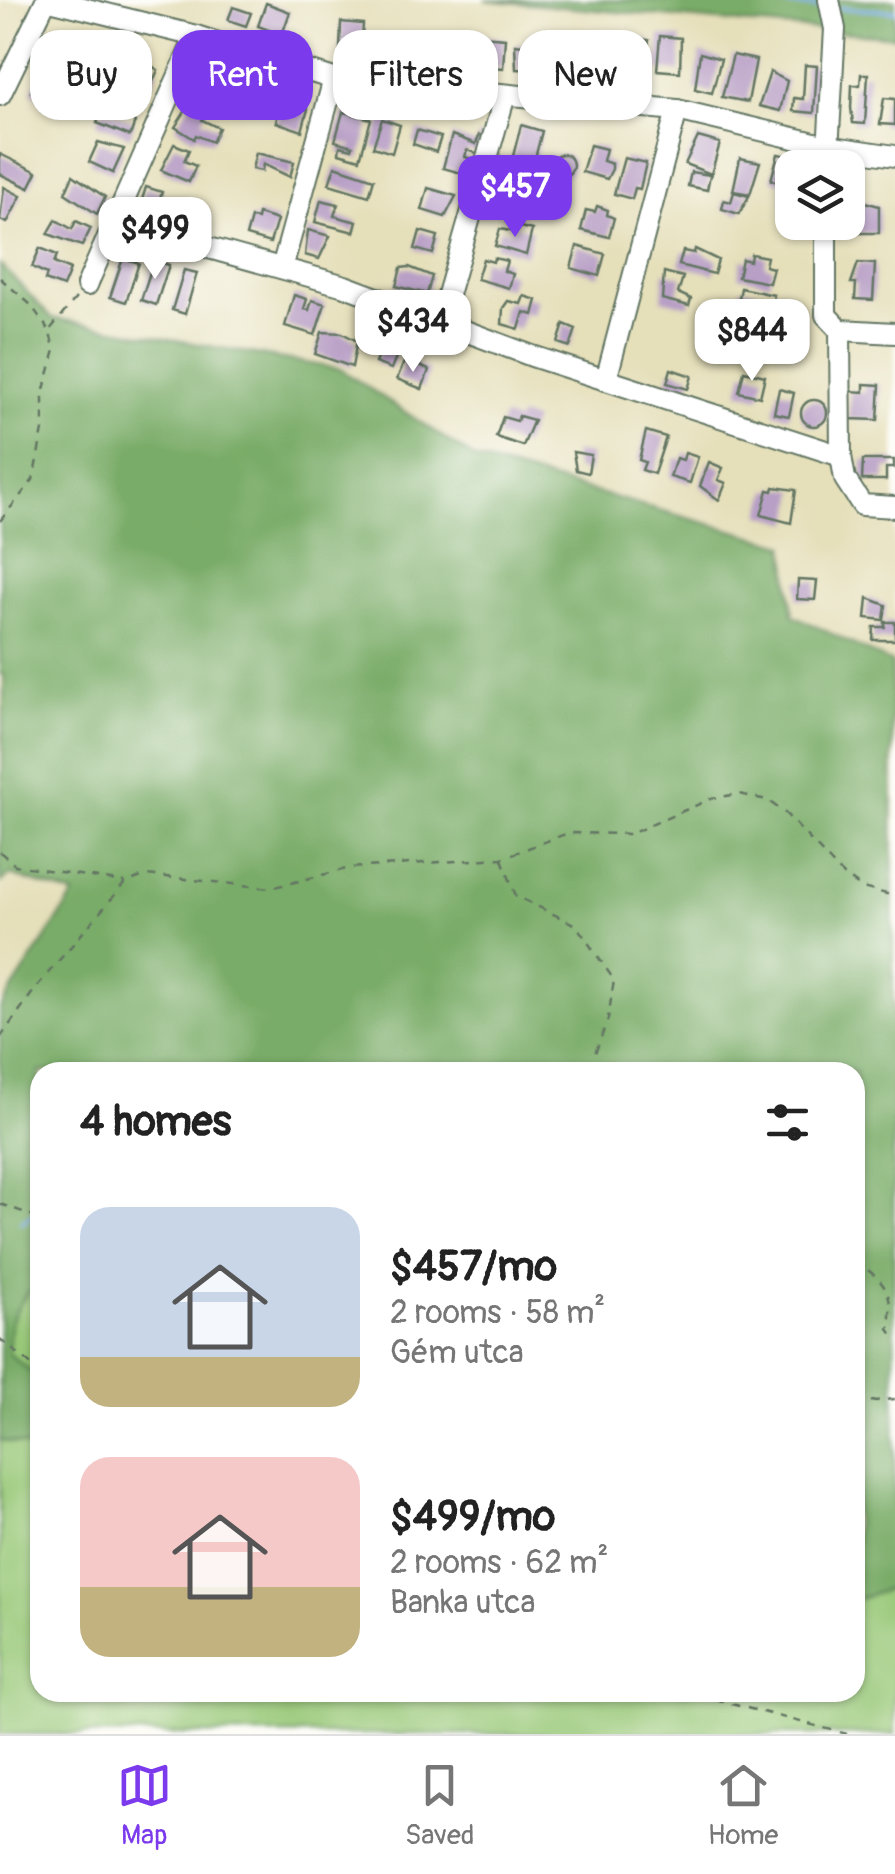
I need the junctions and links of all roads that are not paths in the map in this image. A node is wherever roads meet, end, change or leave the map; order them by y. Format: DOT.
graph roads {
  1 [pos="48,0"];
  2 [pos="829,0"];
  3 [pos="172,30"];
  4 [pos="333,83"];
  5 [pos="172,89"];
  6 [pos="498,94"];
  7 [pos="0,95"];
  8 [pos="505,95"];
  9 [pos="677,110"];
  10 [pos="826,146"];
  11 [pos="826,150"];
  12 [pos="895,156"];
  13 [pos="112,220"];
  14 [pos="826,240"];
  15 [pos="282,268"];
  16 [pos="86,285"];
  17 [pos="441,319"];
  18 [pos="840,330"];
  19 [pos="895,333"];
  20 [pos="606,380"];
  21 [pos="841,456"];
  22 [pos="895,507"];
  1 -- 3 [label="street"];
  1 -- 7 [label="street"];
  2 -- 10 [label="street"];
  4 -- 15 [label="street"];
  5 -- 13 [label="street"];
  6 -- 8 [label="street"];
  8 -- 9 [label="street"];
  8 -- 17 [label="street"];
  9 -- 10 [label="street"];
  9 -- 20 [label="street"];
  10 -- 11 [label="street"];
  10 -- 12 [label="street"];
  13 -- 15 [label="street"];
  13 -- 16 [label="street"];
  14 -- 18 [label="street"];
  15 -- 17 [label="street"];
  17 -- 20 [label="street"];
  18 -- 19 [label="street"];
  18 -- 21 [label="street"];
  20 -- 21 [label="street"];
  21 -- 22 [label="street"];
}
